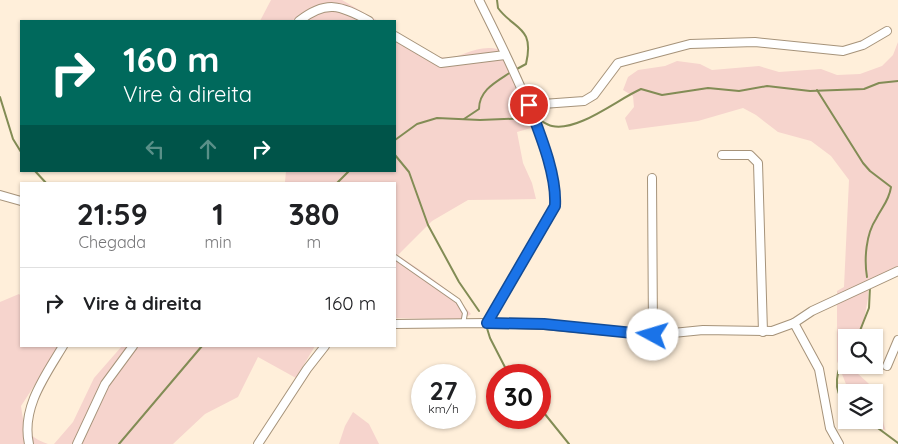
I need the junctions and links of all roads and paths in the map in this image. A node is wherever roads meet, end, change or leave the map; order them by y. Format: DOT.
graph roads {
  1 [pos="479,0"];
  2 [pos="300,20"];
  3 [pos="367,20"];
  4 [pos="886,31"];
  5 [pos="396,37"];
  6 [pos="505,55"];
  7 [pos="529,105"];
  8 [pos="722,155"];
  9 [pos="652,178"];
  10 [pos="0,195"];
  11 [pos="20,201"];
  12 [pos="396,257"];
  13 [pos="898,271"];
  14 [pos="487,323"];
  15 [pos="794,323"];
  16 [pos="396,324"];
  17 [pos="463,324"];
  18 [pos="763,332"];
  19 [pos="653,335"];
  20 [pos="898,340"];
  21 [pos="61,347"];
  22 [pos="132,347"];
  23 [pos="324,347"];
  24 [pos="887,366"];
  25 [pos="29,444"];
  26 [pos="77,444"];
  27 [pos="258,444"];
  28 [pos="839,444"];
  1 -- 6 [label="street"];
  2 -- 3 [label="street"];
  4 -- 7 [label="street"];
  5 -- 6 [label="street"];
  6 -- 7 [label="street"];
  7 -- 14 [label="street"];
  8 -- 18 [label="street"];
  9 -- 19 [label="street"];
  10 -- 11 [label="street"];
  12 -- 17 [label="lane"];
  13 -- 15 [label="street"];
  14 -- 17 [label="street"];
  14 -- 19 [label="street"];
  15 -- 18 [label="street"];
  15 -- 28 [label="street"];
  16 -- 17 [label="street"];
  18 -- 19 [label="street"];
  20 -- 24 [label="street"];
  21 -- 25 [label="street"];
  22 -- 26 [label="street"];
  23 -- 27 [label="street"];
}
